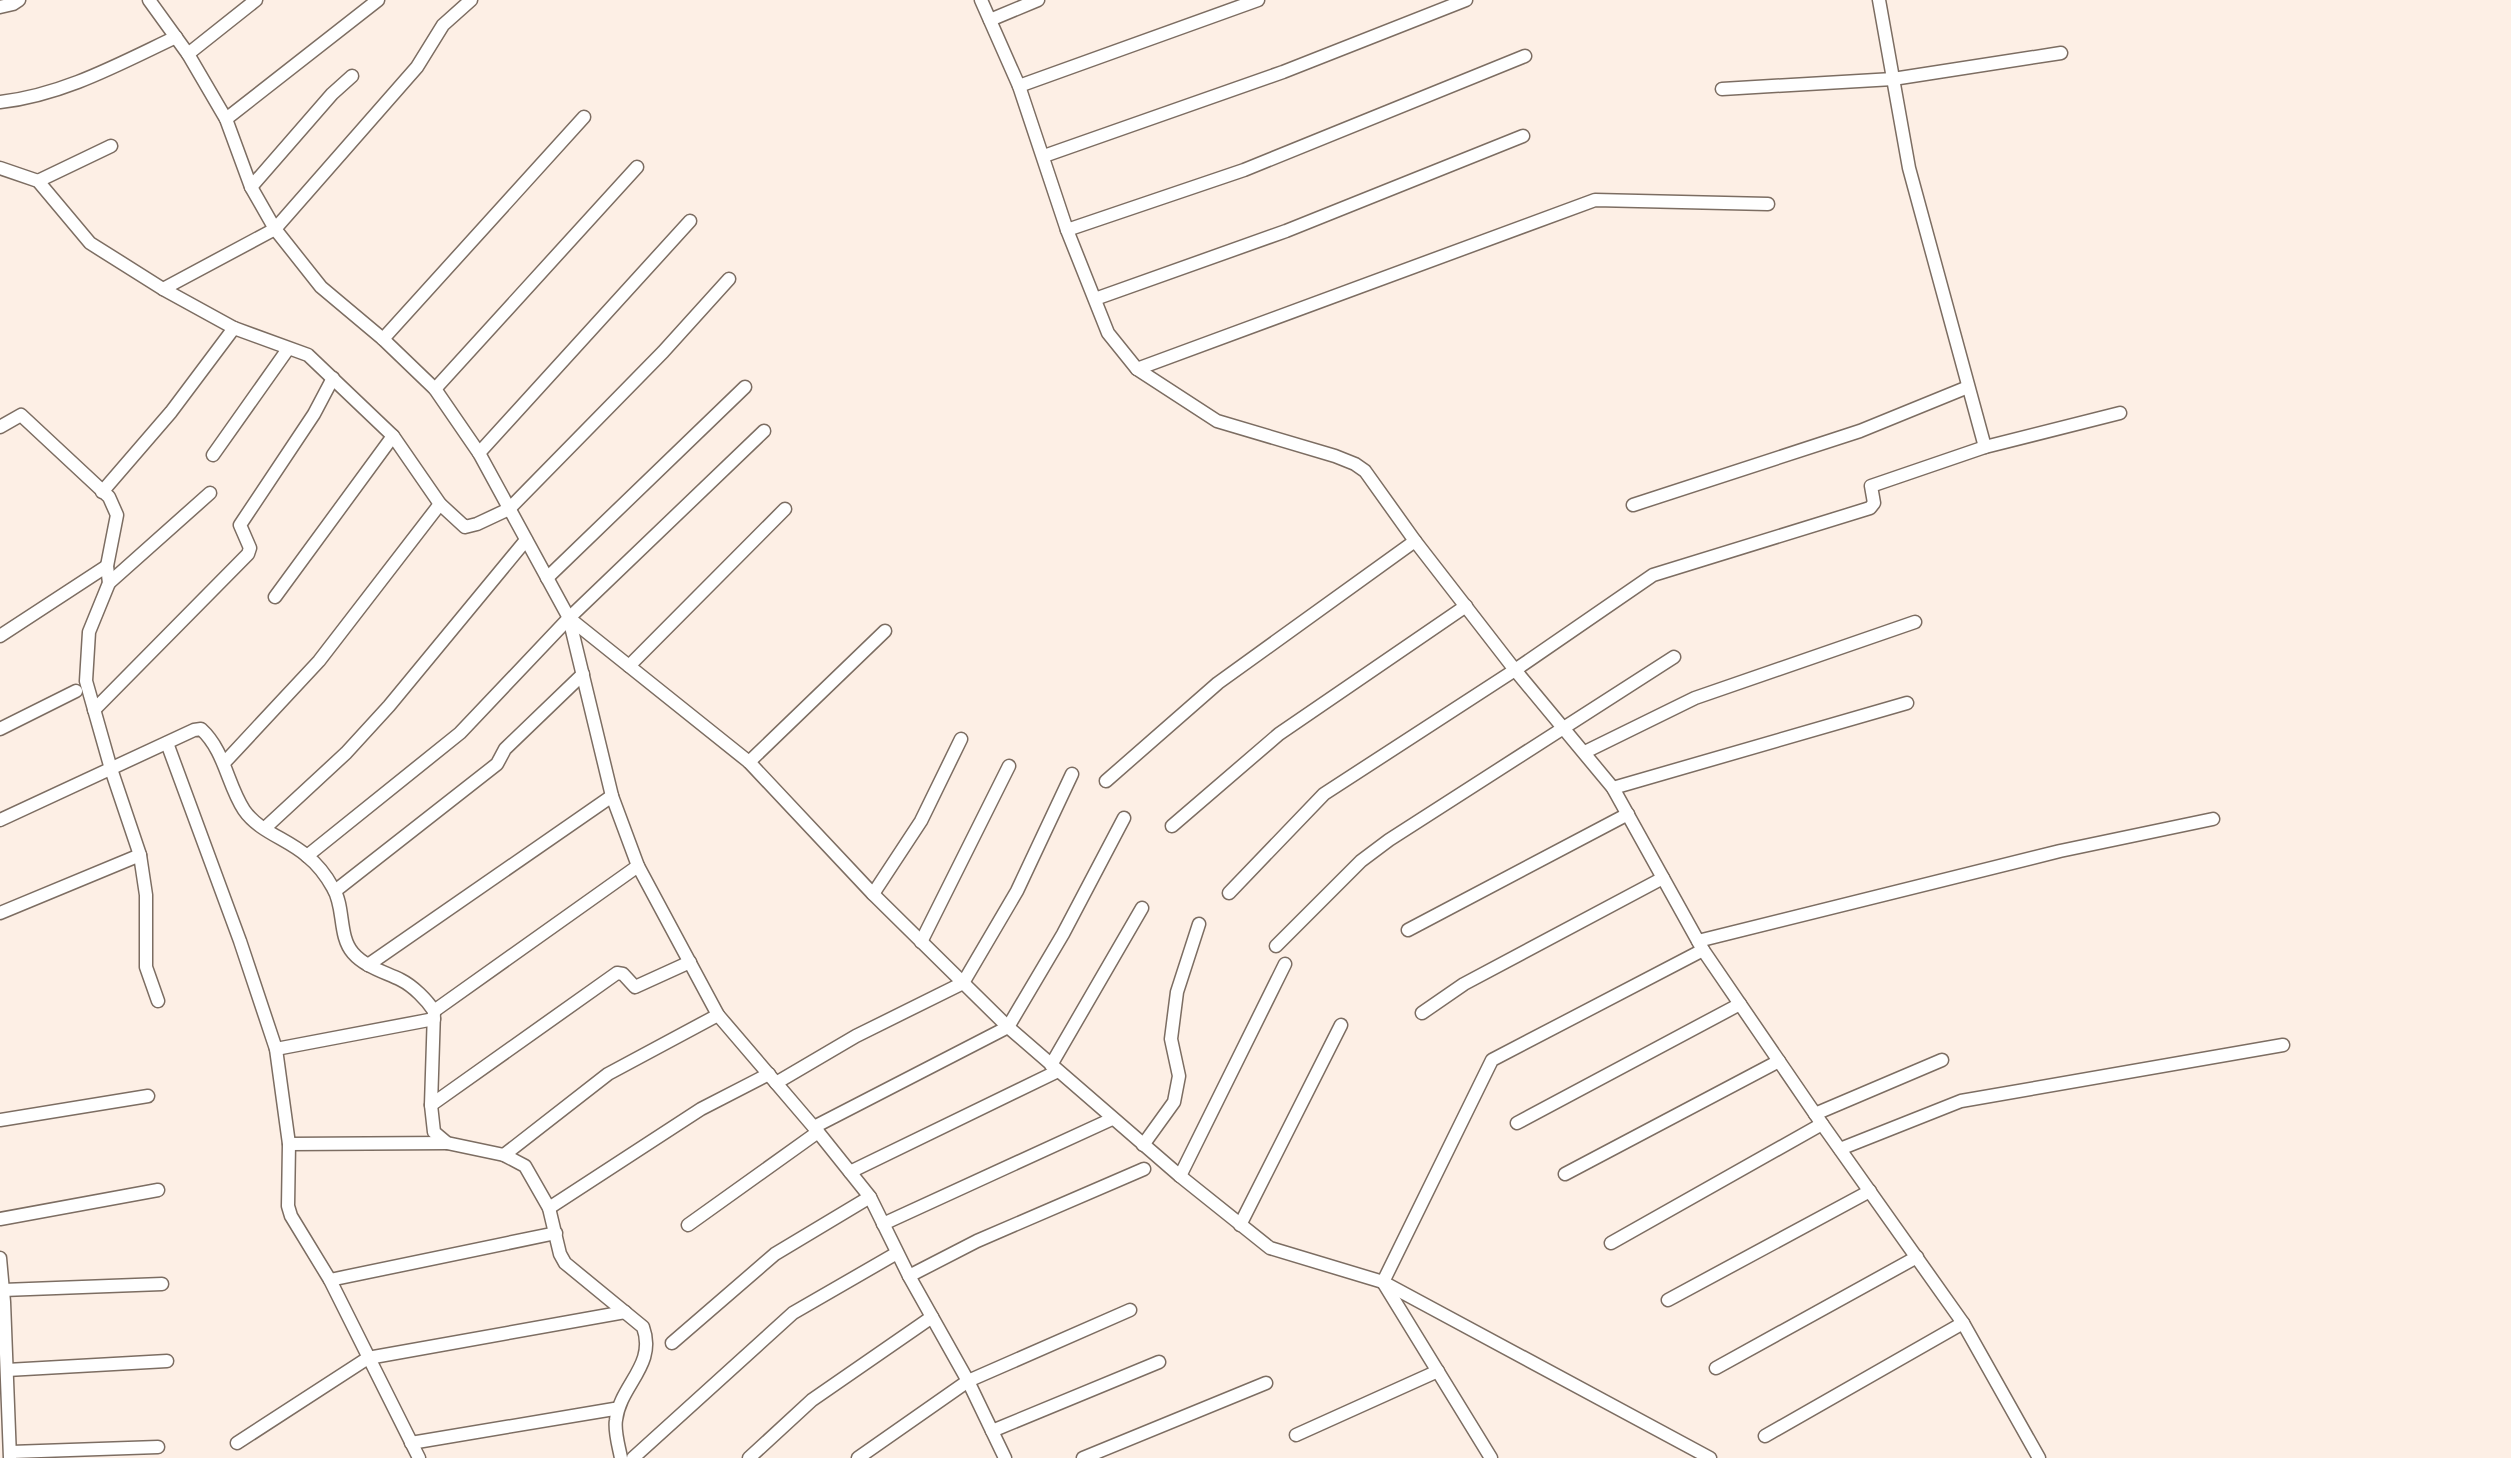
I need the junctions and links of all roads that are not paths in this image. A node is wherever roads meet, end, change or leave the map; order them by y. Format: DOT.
graph roads {
  1 [pos="19,0"];
  2 [pos="149,0"];
  3 [pos="256,0"];
  4 [pos="378,0"];
  5 [pos="471,0"];
  6 [pos="981,0"];
  7 [pos="1038,0"];
  8 [pos="1258,0"];
  9 [pos="1466,0"];
  10 [pos="1879,0"];
  11 [pos="0,7"];
  12 [pos="990,20"];
  13 [pos="176,37"];
  14 [pos="2061,53"];
  15 [pos="188,54"];
  16 [pos="1525,56"];
  17 [pos="352,76"];
  18 [pos="1893,79"];
  19 [pos="1019,86"];
  20 [pos="1722,89"];
  21 [pos="0,102"];
  22 [pos="584,117"];
  23 [pos="226,119"];
  24 [pos="1523,136"];
  25 [pos="111,146"];
  26 [pos="1044,156"];
  27 [pos="637,167"];
  28 [pos="0,168"];
  29 [pos="38,181"];
  30 [pos="251,187"];
  31 [pos="1768,204"];
  32 [pos="690,221"];
  33 [pos="275,228"];
  34 [pos="1067,230"];
  35 [pos="729,279"];
  36 [pos="163,289"];
  37 [pos="1095,299"];
  38 [pos="234,328"];
  39 [pos="383,339"];
  40 [pos="288,349"];
  41 [pos="1137,369"];
  42 [pos="333,378"];
  43 [pos="745,387"];
  44 [pos="1968,387"];
  45 [pos="435,389"];
  46 [pos="2120,413"];
  47 [pos="0,427"];
  48 [pos="764,431"];
  49 [pos="393,436"];
  50 [pos="1984,447"];
  51 [pos="479,453"];
  52 [pos="213,455"];
  53 [pos="102,492"];
  54 [pos="210,493"];
  55 [pos="440,504"];
  56 [pos="1633,505"];
  57 [pos="509,509"];
  58 [pos="786,509"];
  59 [pos="526,540"];
  60 [pos="1415,542"];
  61 [pos="107,566"];
  62 [pos="547,578"];
  63 [pos="109,583"];
  64 [pos="275,597"];
  65 [pos="1466,606"];
  66 [pos="569,618"];
  67 [pos="1914,622"];
  68 [pos="885,631"];
  69 [pos="0,636"];
  70 [pos="1674,657"];
  71 [pos="629,666"];
  72 [pos="1515,670"];
  73 [pos="583,674"];
  74 [pos="76,691"];
  75 [pos="1908,703"];
  76 [pos="94,710"];
  77 [pos="1563,728"];
  78 [pos="0,729"];
  79 [pos="961,739"];
  80 [pos="167,743"];
  81 [pos="1585,752"];
  82 [pos="750,762"];
  83 [pos="224,763"];
  84 [pos="1009,766"];
  85 [pos="111,768"];
  86 [pos="1072,774"];
  87 [pos="1106,782"];
  88 [pos="1613,788"];
  89 [pos="612,796"];
  90 [pos="1628,814"];
  91 [pos="1124,818"];
  92 [pos="2213,819"];
  93 [pos="0,820"];
  94 [pos="1172,826"];
  95 [pos="265,828"];
  96 [pos="140,855"];
  97 [pos="307,856"];
  98 [pos="638,866"];
  99 [pos="1663,878"];
  100 [pos="335,891"];
  101 [pos="1229,893"];
  102 [pos="873,894"];
  103 [pos="1142,908"];
  104 [pos="0,914"];
  105 [pos="1199,924"];
  106 [pos="1408,930"];
  107 [pos="921,942"];
  108 [pos="1276,946"];
  109 [pos="1701,946"];
  110 [pos="690,962"];
  111 [pos="368,964"];
  112 [pos="1285,964"];
  113 [pos="963,983"];
  114 [pos="158,1001"];
  115 [pos="1740,1004"];
  116 [pos="1422,1013"];
  117 [pos="434,1015"];
  118 [pos="718,1015"];
  119 [pos="1341,1025"];
  120 [pos="1008,1027"];
  121 [pos="2283,1045"];
  122 [pos="276,1049"];
  123 [pos="1942,1060"];
  124 [pos="1779,1061"];
  125 [pos="1054,1068"];
  126 [pos="773,1079"];
  127 [pos="148,1096"];
  128 [pos="431,1105"];
  129 [pos="1112,1119"];
  130 [pos="1819,1119"];
  131 [pos="0,1120"];
  132 [pos="1517,1123"];
  133 [pos="816,1130"];
  134 [pos="447,1143"];
  135 [pos="289,1144"];
  136 [pos="1143,1145"];
  137 [pos="1840,1149"];
  138 [pos="504,1155"];
  139 [pos="1144,1169"];
  140 [pos="850,1172"];
  141 [pos="1565,1174"];
  142 [pos="1180,1176"];
  143 [pos="158,1190"];
  144 [pos="1870,1191"];
  145 [pos="870,1197"];
  146 [pos="549,1208"];
  147 [pos="0,1219"];
  148 [pos="883,1224"];
  149 [pos="688,1225"];
  150 [pos="1240,1225"];
  151 [pos="556,1233"];
  152 [pos="1611,1243"];
  153 [pos="897,1253"];
  154 [pos="1917,1257"];
  155 [pos="0,1258"];
  156 [pos="909,1276"];
  157 [pos="330,1280"];
  158 [pos="1383,1282"];
  159 [pos="162,1284"];
  160 [pos="2,1298"];
  161 [pos="1668,1300"];
  162 [pos="1130,1310"];
  163 [pos="625,1312"];
  164 [pos="932,1317"];
  165 [pos="1964,1323"];
  166 [pos="672,1343"];
  167 [pos="368,1358"];
  168 [pos="166,1360"];
  169 [pos="1159,1362"];
  170 [pos="1716,1368"];
  171 [pos="8,1370"];
  172 [pos="1438,1371"];
  173 [pos="969,1381"];
  174 [pos="1266,1383"];
  175 [pos="4,1385"];
  176 [pos="614,1409"];
  177 [pos="992,1431"];
  178 [pos="1296,1435"];
  179 [pos="1765,1436"];
  180 [pos="237,1443"];
  181 [pos="411,1443"];
  182 [pos="158,1447"];
  183 [pos="11,1455"];
  184 [pos="1000,1456"];
  185 [pos="419,1458"];
  186 [pos="621,1458"];
  187 [pos="633,1458"];
  188 [pos="749,1458"];
  189 [pos="858,1458"];
  190 [pos="1083,1458"];
  191 [pos="1491,1458"];
  192 [pos="1710,1458"];
  193 [pos="2039,1458"];
  1 -- 11 [label="street"];
  2 -- 13 [label="street"];
  3 -- 15 [label="street"];
  4 -- 23 [label="street"];
  5 -- 33 [label="street"];
  6 -- 12 [label="street"];
  7 -- 12 [label="street"];
  8 -- 19 [label="street"];
  9 -- 26 [label="street"];
  10 -- 18 [label="street"];
  12 -- 19 [label="street"];
  13 -- 15 [label="street"];
  13 -- 21 [label="street"];
  14 -- 18 [label="street"];
  15 -- 23 [label="street"];
  16 -- 34 [label="street"];
  17 -- 30 [label="street"];
  18 -- 20 [label="street"];
  18 -- 44 [label="street"];
  19 -- 26 [label="street"];
  22 -- 39 [label="street"];
  23 -- 30 [label="street"];
  24 -- 37 [label="street"];
  25 -- 29 [label="street"];
  26 -- 34 [label="street"];
  27 -- 45 [label="street"];
  28 -- 29 [label="street"];
  29 -- 36 [label="street"];
  30 -- 33 [label="street"];
  31 -- 41 [label="street"];
  32 -- 51 [label="street"];
  33 -- 36 [label="street"];
  33 -- 39 [label="street"];
  34 -- 37 [label="street"];
  35 -- 57 [label="street"];
  36 -- 38 [label="street"];
  37 -- 41 [label="street"];
  38 -- 40 [label="street"];
  38 -- 53 [label="street"];
  39 -- 45 [label="street"];
  40 -- 42 [label="street"];
  40 -- 52 [label="street"];
  41 -- 60 [label="street"];
  42 -- 49 [label="street"];
  42 -- 76 [label="street"];
  43 -- 62 [label="street"];
  44 -- 50 [label="street"];
  44 -- 56 [label="street"];
  45 -- 51 [label="street"];
  46 -- 50 [label="street"];
  47 -- 53 [label="street"];
  48 -- 66 [label="street"];
  49 -- 55 [label="street"];
  49 -- 64 [label="street"];
  50 -- 72 [label="street"];
  51 -- 57 [label="street"];
  53 -- 61 [label="street"];
  54 -- 63 [label="street"];
  55 -- 57 [label="street"];
  55 -- 83 [label="street"];
  57 -- 59 [label="street"];
  58 -- 71 [label="street"];
  59 -- 62 [label="street"];
  59 -- 95 [label="street"];
  60 -- 65 [label="street"];
  60 -- 87 [label="street"];
  61 -- 63 [label="street"];
  61 -- 69 [label="street"];
  62 -- 66 [label="street"];
  63 -- 76 [label="street"];
  65 -- 72 [label="street"];
  65 -- 94 [label="street"];
  66 -- 71 [label="street"];
  66 -- 73 [label="street"];
  66 -- 97 [label="street"];
  67 -- 81 [label="street"];
  68 -- 82 [label="street"];
  70 -- 77 [label="street"];
  71 -- 82 [label="street"];
  72 -- 77 [label="street"];
  72 -- 101 [label="street"];
  73 -- 89 [label="street"];
  73 -- 100 [label="street"];
  74 -- 78 [label="street"];
  75 -- 88 [label="street"];
  76 -- 85 [label="street"];
  77 -- 81 [label="street"];
  77 -- 108 [label="street"];
  79 -- 102 [label="street"];
  80 -- 83 [label="street"];
  80 -- 85 [label="street"];
  80 -- 122 [label="street"];
  81 -- 88 [label="street"];
  82 -- 102 [label="street"];
  83 -- 95 [label="street"];
  84 -- 107 [label="street"];
  85 -- 93 [label="street"];
  85 -- 96 [label="street"];
  86 -- 113 [label="street"];
  88 -- 90 [label="street"];
  89 -- 98 [label="street"];
  89 -- 111 [label="street"];
  90 -- 99 [label="street"];
  90 -- 106 [label="street"];
  91 -- 120 [label="street"];
  92 -- 109 [label="street"];
  95 -- 97 [label="street"];
  96 -- 104 [label="street"];
  96 -- 114 [label="street"];
  97 -- 100 [label="street"];
  98 -- 110 [label="street"];
  98 -- 117 [label="street"];
  99 -- 109 [label="street"];
  99 -- 116 [label="street"];
  100 -- 111 [label="street"];
  102 -- 107 [label="street"];
  103 -- 125 [label="street"];
  105 -- 136 [label="street"];
  107 -- 113 [label="street"];
  109 -- 115 [label="street"];
  109 -- 158 [label="street"];
  110 -- 118 [label="street"];
  110 -- 128 [label="street"];
  111 -- 117 [label="street"];
  112 -- 142 [label="street"];
  113 -- 120 [label="street"];
  113 -- 126 [label="street"];
  115 -- 124 [label="street"];
  115 -- 132 [label="street"];
  117 -- 122 [label="street"];
  117 -- 128 [label="street"];
  118 -- 126 [label="street"];
  118 -- 138 [label="street"];
  119 -- 150 [label="street"];
  120 -- 125 [label="street"];
  120 -- 133 [label="street"];
  121 -- 137 [label="street"];
  122 -- 135 [label="street"];
  123 -- 130 [label="street"];
  124 -- 130 [label="street"];
  124 -- 141 [label="street"];
  125 -- 129 [label="street"];
  125 -- 140 [label="street"];
  126 -- 133 [label="street"];
  126 -- 146 [label="street"];
  127 -- 131 [label="street"];
  128 -- 134 [label="street"];
  129 -- 136 [label="street"];
  129 -- 148 [label="street"];
  130 -- 137 [label="street"];
  130 -- 152 [label="street"];
  133 -- 140 [label="street"];
  133 -- 149 [label="street"];
  134 -- 135 [label="street"];
  134 -- 138 [label="street"];
  135 -- 157 [label="street"];
  136 -- 142 [label="street"];
  137 -- 144 [label="street"];
  138 -- 146 [label="street"];
  139 -- 156 [label="street"];
  140 -- 145 [label="street"];
  142 -- 150 [label="street"];
  143 -- 147 [label="street"];
  144 -- 154 [label="street"];
  144 -- 161 [label="street"];
  145 -- 148 [label="street"];
  145 -- 166 [label="street"];
  146 -- 151 [label="street"];
  148 -- 153 [label="street"];
  150 -- 158 [label="street"];
  151 -- 157 [label="street"];
  151 -- 163 [label="street"];
  153 -- 156 [label="street"];
  153 -- 187 [label="street"];
  154 -- 165 [label="street"];
  154 -- 170 [label="street"];
  155 -- 160 [label="street"];
  156 -- 164 [label="street"];
  157 -- 167 [label="street"];
  158 -- 172 [label="street"];
  158 -- 192 [label="street"];
  159 -- 160 [label="street"];
  160 -- 171 [label="street"];
  162 -- 173 [label="street"];
  163 -- 167 [label="street"];
  163 -- 186 [label="street"];
  164 -- 173 [label="street"];
  164 -- 188 [label="street"];
  165 -- 179 [label="street"];
  165 -- 193 [label="street"];
  167 -- 180 [label="street"];
  167 -- 181 [label="street"];
  168 -- 171 [label="street"];
  169 -- 177 [label="street"];
  171 -- 175 [label="street"];
  172 -- 178 [label="street"];
  172 -- 191 [label="street"];
  173 -- 177 [label="street"];
  173 -- 189 [label="street"];
  174 -- 190 [label="street"];
  175 -- 183 [label="street"];
  176 -- 181 [label="street"];
  177 -- 184 [label="street"];
  181 -- 185 [label="street"];
  182 -- 183 [label="street"];
}
